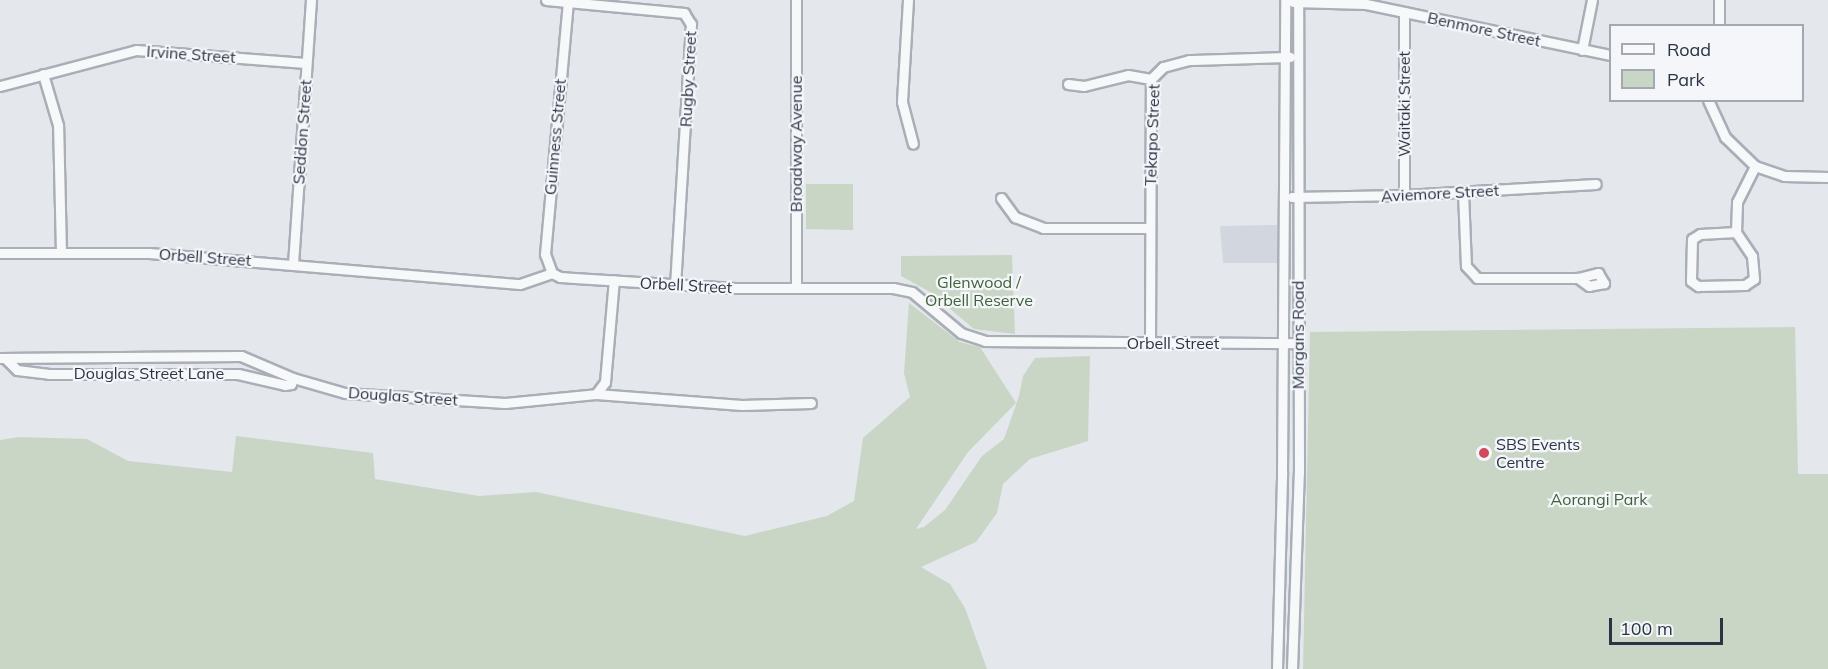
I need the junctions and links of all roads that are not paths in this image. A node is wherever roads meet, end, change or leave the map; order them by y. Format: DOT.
graph roads {
  1 [pos="311,0"];
  2 [pos="546,0"];
  3 [pos="796,0"];
  4 [pos="908,0"];
  5 [pos="1719,0"];
  6 [pos="568,1"];
  7 [pos="1285,1"];
  8 [pos="1298,1"];
  9 [pos="1591,1"];
  10 [pos="1404,12"];
  11 [pos="1719,24"];
  12 [pos="1582,50"];
  13 [pos="1609,55"];
  14 [pos="1284,57"];
  15 [pos="1298,57"];
  16 [pos="306,63"];
  17 [pos="43,74"];
  18 [pos="1152,79"];
  19 [pos="1068,84"];
  20 [pos="0,86"];
  21 [pos="1708,102"];
  22 [pos="913,144"];
  23 [pos="1755,166"];
  24 [pos="1828,177"];
  25 [pos="1596,184"];
  26 [pos="1463,192"];
  27 [pos="1404,195"];
  28 [pos="1284,197"];
  29 [pos="1298,197"];
  30 [pos="1000,198"];
  31 [pos="1150,228"];
  32 [pos="1736,232"];
  33 [pos="61,253"];
  34 [pos="0,254"];
  35 [pos="293,264"];
  36 [pos="552,273"];
  37 [pos="1578,278"];
  38 [pos="614,280"];
  39 [pos="675,285"];
  40 [pos="795,287"];
  41 [pos="1150,343"];
  42 [pos="1283,343"];
  43 [pos="1299,343"];
  44 [pos="2,358"];
  45 [pos="292,378"];
  46 [pos="596,394"];
  47 [pos="811,404"];
  48 [pos="1282,472"];
  49 [pos="1299,473"];
  50 [pos="1277,669"];
  51 [pos="1293,669"];
  1 -- 16 [label="street, Seddon Street"];
  2 -- 6 [label="street, Rugby Street"];
  3 -- 40 [label="street, Broadway Avenue"];
  4 -- 22 [label="street"];
  5 -- 11 [label="street"];
  6 -- 36 [label="street, Guinness Street"];
  6 -- 39 [label="street, Rugby Street"];
  7 -- 8 [label="street, Benmore Street"];
  7 -- 14 [label="street, Morgans Road"];
  8 -- 10 [label="street, Benmore Street"];
  8 -- 15 [label="street, Morgans Road"];
  9 -- 12 [label="street"];
  10 -- 12 [label="street, Benmore Street"];
  10 -- 27 [label="street, Waitaki Street"];
  12 -- 13 [label="street, Benmore Street"];
  14 -- 15 [label="street, Tekapo Street"];
  14 -- 18 [label="street, Tekapo Street"];
  14 -- 28 [label="street, Morgans Road"];
  15 -- 29 [label="street, Morgans Road"];
  16 -- 17 [label="street, Irvine Street"];
  16 -- 35 [label="street, Seddon Street"];
  17 -- 20 [label="street, Irvine Street"];
  17 -- 33 [label="street"];
  18 -- 19 [label="street"];
  18 -- 31 [label="street, Tekapo Street"];
  21 -- 23 [label="street"];
  23 -- 24 [label="street"];
  23 -- 32 [label="street"];
  25 -- 26 [label="street, Aviemore Street"];
  26 -- 27 [label="street, Aviemore Street"];
  26 -- 37 [label="street"];
  27 -- 29 [label="street, Aviemore Street"];
  28 -- 29 [label="street, Aviemore Street"];
  28 -- 42 [label="street, Morgans Road"];
  29 -- 43 [label="street, Morgans Road"];
  30 -- 31 [label="street"];
  31 -- 41 [label="street, Tekapo Street"];
  32 -- 32 [label="street"];
  33 -- 34 [label="street, Orbell Street"];
  33 -- 35 [label="street, Orbell Street"];
  35 -- 36 [label="street, Orbell Street"];
  36 -- 38 [label="street, Orbell Street"];
  38 -- 39 [label="street, Orbell Street"];
  38 -- 46 [label="street"];
  39 -- 40 [label="street, Orbell Street"];
  40 -- 41 [label="street, Orbell Street"];
  41 -- 42 [label="street, Orbell Street"];
  42 -- 43 [label="street, Orbell Street"];
  42 -- 48 [label="street, Morgans Road"];
  43 -- 49 [label="street, Morgans Road"];
  44 -- 45 [label="street, Douglas Street"];
  44 -- 45 [label="street, Douglas Street Lane"];
  45 -- 46 [label="street, Douglas Street"];
  46 -- 47 [label="street, Douglas Street"];
  48 -- 49 [label="street"];
  48 -- 50 [label="street, Morgans Road"];
  49 -- 51 [label="street, Morgans Road"];
}
